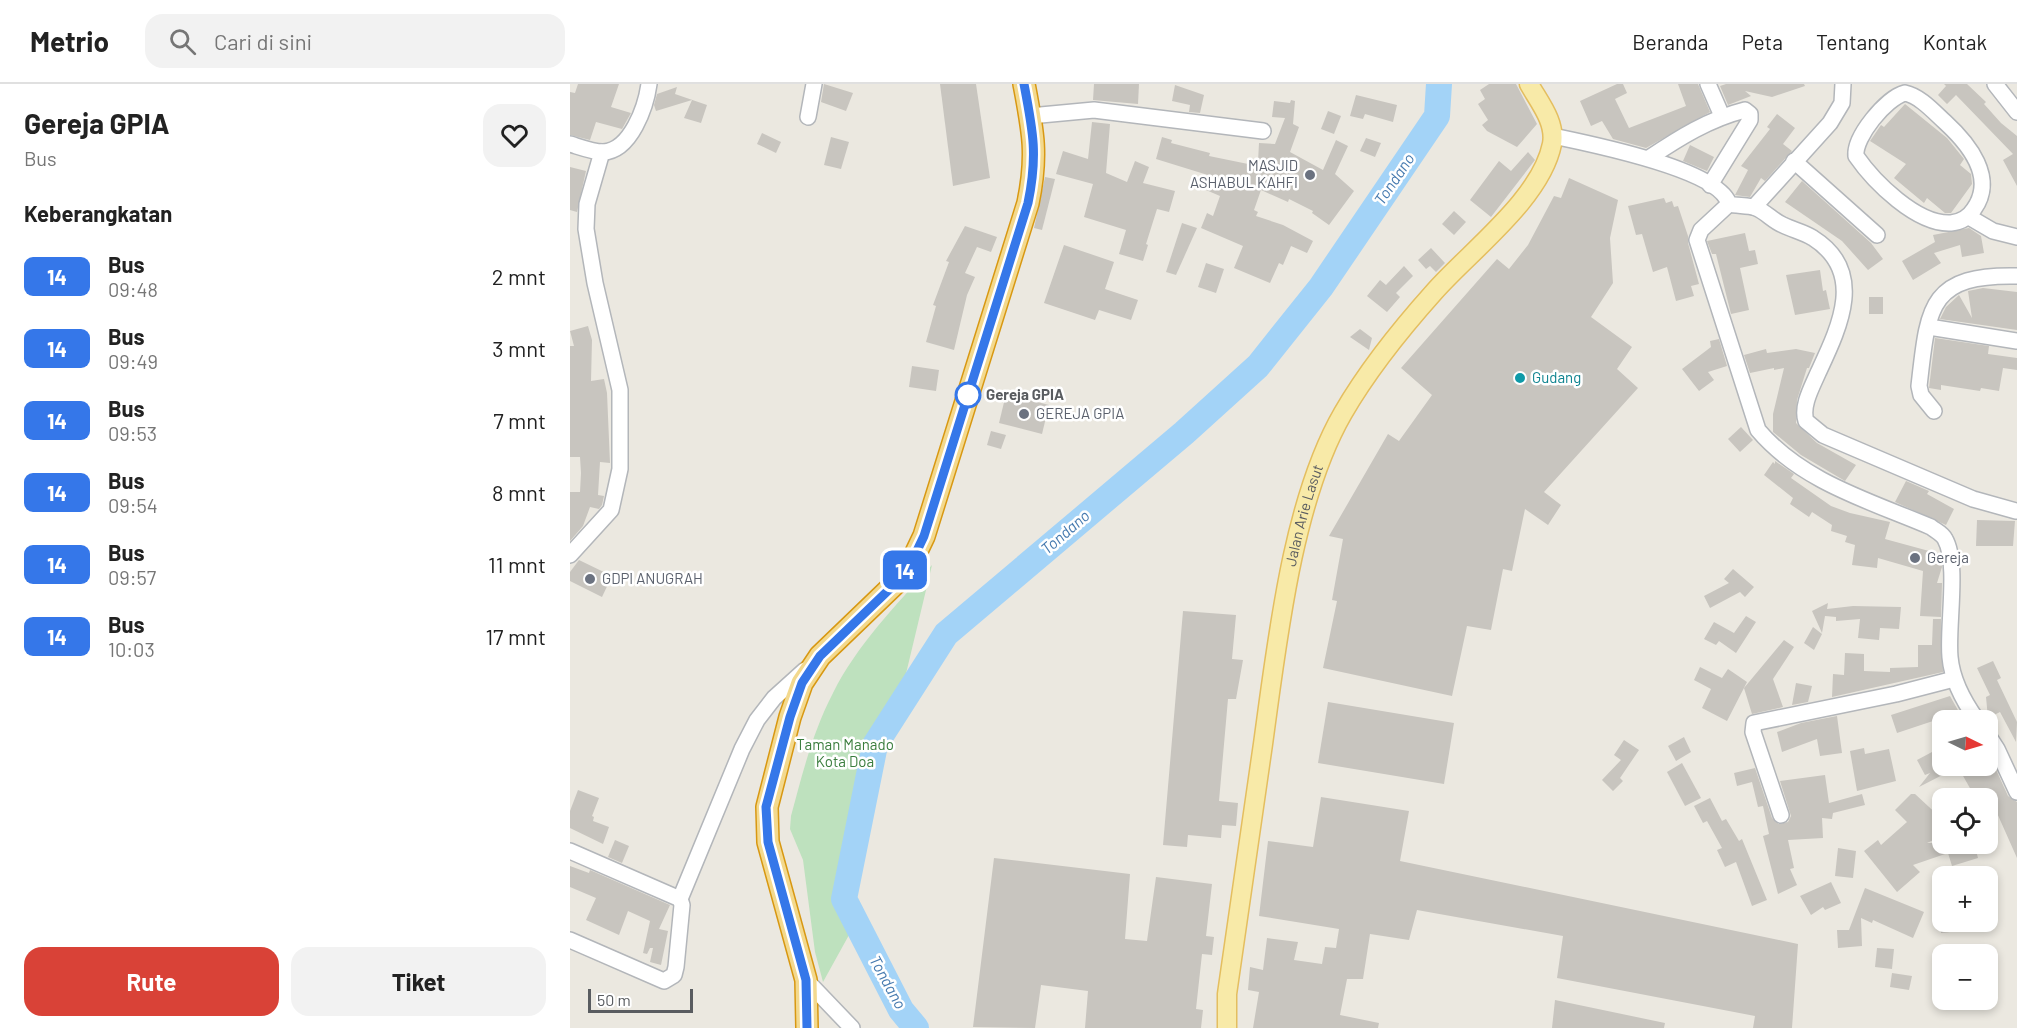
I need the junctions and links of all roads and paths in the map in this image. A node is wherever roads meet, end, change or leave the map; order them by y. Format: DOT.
graph roads {
  1 [pos="649,84"];
  2 [pos="814,84"];
  3 [pos="1024,84"];
  4 [pos="1529,84"];
  5 [pos="1708,84"];
  6 [pos="1843,84"];
  7 [pos="1995,84"];
  8 [pos="2017,112"];
  9 [pos="1030,116"];
  10 [pos="1722,116"];
  11 [pos="808,117"];
  12 [pos="1263,131"];
  13 [pos="1553,136"];
  14 [pos="570,144"];
  15 [pos="602,152"];
  16 [pos="1649,158"];
  17 [pos="1794,161"];
  18 [pos="1710,185"];
  19 [pos="1729,204"];
  20 [pos="1754,207"];
  21 [pos="1969,216"];
  22 [pos="1876,235"];
  23 [pos="2017,237"];
  24 [pos="2017,276"];
  25 [pos="1929,327"];
  26 [pos="2017,340"];
  27 [pos="1934,411"];
  28 [pos="2016,511"];
  29 [pos="570,555"];
  30 [pos="820,656"];
  31 [pos="1954,679"];
  32 [pos="1971,710"];
  33 [pos="1998,751"];
  34 [pos="2017,792"];
  35 [pos="1782,815"];
  36 [pos="570,851"];
  37 [pos="680,899"];
  38 [pos="570,940"];
  39 [pos="806,980"];
  40 [pos="807,1028"];
  41 [pos="852,1028"];
  42 [pos="1227,1028"];
  1 -- 15 [label="street"];
  2 -- 11 [label="street"];
  3 -- 9 [label="highway"];
  4 -- 13 [label="main road"];
  5 -- 10 [label="street"];
  6 -- 17 [label="street"];
  7 -- 8 [label="street"];
  9 -- 12 [label="street"];
  9 -- 30 [label="highway"];
  10 -- 16 [label="street"];
  10 -- 18 [label="street"];
  13 -- 16 [label="street"];
  13 -- 42 [label="main road, Jalan Arie Lasut"];
  14 -- 15 [label="street"];
  15 -- 29 [label="street"];
  16 -- 18 [label="street"];
  17 -- 20 [label="street"];
  17 -- 22 [label="street"];
  18 -- 19 [label="street"];
  19 -- 20 [label="street"];
  19 -- 31 [label="street"];
  20 -- 28 [label="street"];
  21 -- 21 [label="street"];
  21 -- 23 [label="street"];
  24 -- 25 [label="street"];
  25 -- 26 [label="street"];
  25 -- 27 [label="street"];
  30 -- 37 [label="street"];
  30 -- 39 [label="highway"];
  31 -- 32 [label="street"];
  31 -- 35 [label="street"];
  33 -- 34 [label="street"];
  36 -- 37 [label="street"];
  37 -- 38 [label="street"];
  39 -- 40 [label="highway"];
  39 -- 41 [label="street"];
}
